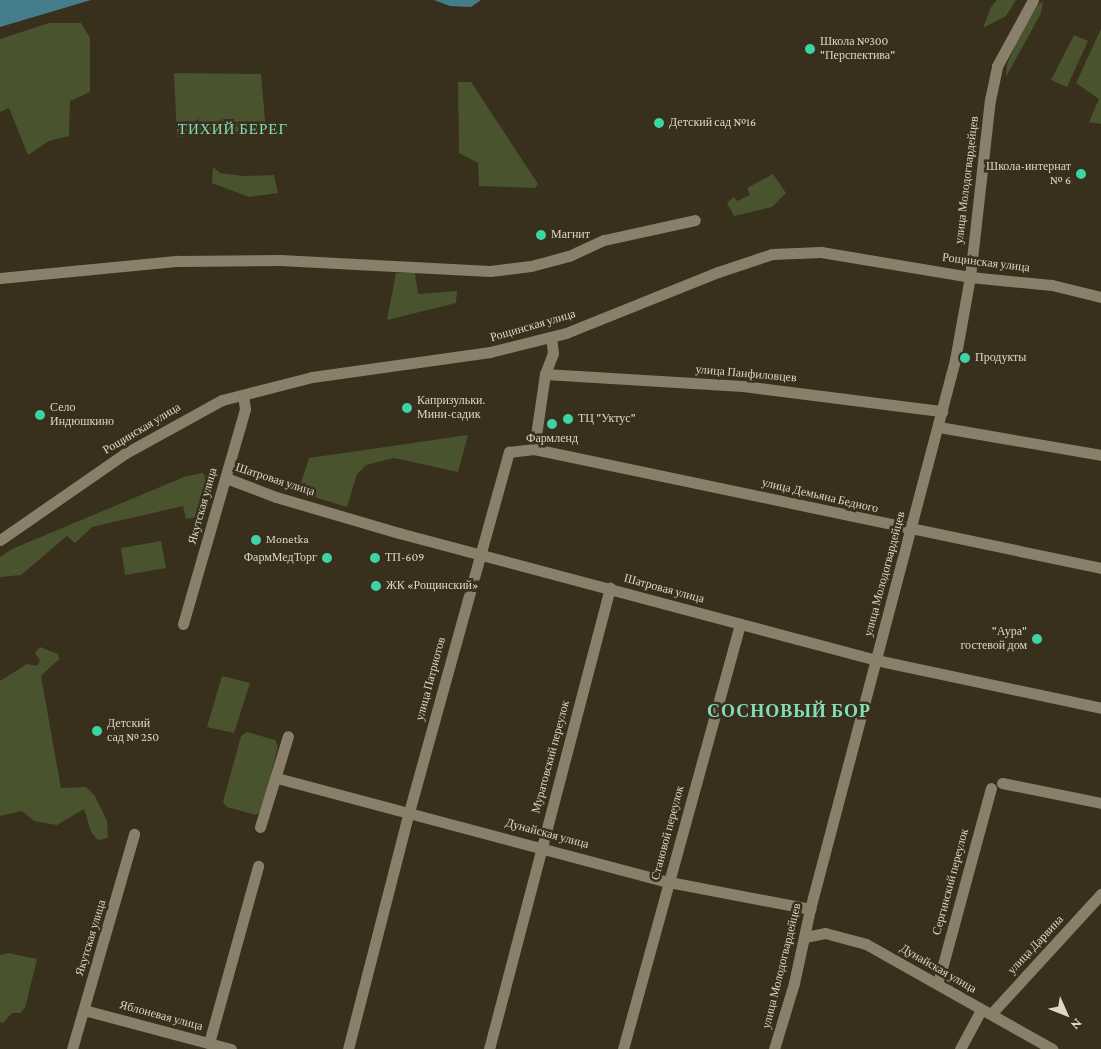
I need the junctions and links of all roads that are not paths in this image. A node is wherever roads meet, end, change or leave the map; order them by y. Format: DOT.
graph roads {
  1 [pos="1032,0"];
  2 [pos="695,220"];
  3 [pos="970,277"];
  4 [pos="0,278"];
  5 [pos="1101,297"];
  6 [pos="551,337"];
  7 [pos="545,374"];
  8 [pos="243,395"];
  9 [pos="942,411"];
  10 [pos="939,427"];
  11 [pos="534,449"];
  12 [pos="1101,455"];
  13 [pos="226,478"];
  14 [pos="912,530"];
  15 [pos="0,540"];
  16 [pos="479,553"];
  17 [pos="1101,568"];
  18 [pos="610,588"];
  19 [pos="184,624"];
  20 [pos="740,624"];
  21 [pos="876,660"];
  22 [pos="1101,708"];
  23 [pos="288,736"];
  24 [pos="277,778"];
  25 [pos="1002,783"];
  26 [pos="991,788"];
  27 [pos="1101,803"];
  28 [pos="408,812"];
  29 [pos="260,827"];
  30 [pos="134,834"];
  31 [pos="542,846"];
  32 [pos="258,866"];
  33 [pos="669,882"];
  34 [pos="1101,894"];
  35 [pos="810,909"];
  36 [pos="805,937"];
  37 [pos="938,983"];
  38 [pos="84,1010"];
  39 [pos="986,1012"];
  40 [pos="209,1043"];
  41 [pos="72,1049"];
  42 [pos="231,1049"];
  43 [pos="348,1049"];
  44 [pos="489,1049"];
  45 [pos="623,1049"];
  46 [pos="774,1049"];
  47 [pos="960,1049"];
  48 [pos="1052,1049"];
  1 -- 3 [label="street, улица Молодогвардейцев"];
  2 -- 4 [label="street"];
  3 -- 5 [label="street, Рощинская улица"];
  3 -- 6 [label="street, Рощинская улица"];
  3 -- 9 [label="street, улица Молодогвардейцев"];
  6 -- 7 [label="street"];
  6 -- 8 [label="street, Рощинская улица"];
  7 -- 9 [label="street, улица Панфиловцев"];
  7 -- 11 [label="street"];
  8 -- 13 [label="street, Якутская улица"];
  8 -- 15 [label="street, Рощинская улица"];
  9 -- 10 [label="street, улица Молодогвардейцев"];
  10 -- 12 [label="street"];
  10 -- 14 [label="street, улица Молодогвардейцев"];
  11 -- 14 [label="street, улица Демьяна Бедного"];
  11 -- 16 [label="street, улица Патриотов"];
  13 -- 16 [label="street, Шатровая улица"];
  13 -- 19 [label="street, Якутская улица"];
  14 -- 17 [label="street, улица Демьяна Бедного"];
  14 -- 21 [label="street, улица Молодогвардейцев"];
  16 -- 18 [label="street, Шатровая улица"];
  16 -- 28 [label="street, улица Патриотов"];
  18 -- 20 [label="street, Шатровая улица"];
  18 -- 31 [label="street, Муратовский переулок"];
  20 -- 21 [label="street, Шатровая улица"];
  20 -- 33 [label="street, Становой переулок"];
  21 -- 22 [label="street, Шатровая улица"];
  21 -- 35 [label="street, улица Молодогвардейцев"];
  23 -- 24 [label="street"];
  24 -- 28 [label="street, Дунайская улица"];
  24 -- 29 [label="street"];
  25 -- 27 [label="street"];
  26 -- 37 [label="street, Сергинский переулок"];
  28 -- 31 [label="street, Дунайская улица"];
  28 -- 43 [label="street, улица Патриотов"];
  30 -- 38 [label="street, Якутская улица"];
  31 -- 33 [label="street, Дунайская улица"];
  31 -- 44 [label="street, Муратовский переулок"];
  32 -- 40 [label="street"];
  33 -- 35 [label="street, Дунайская улица"];
  33 -- 45 [label="street, Становой переулок"];
  34 -- 39 [label="street, улица Дарвина"];
  35 -- 36 [label="street, улица Молодогвардейцев"];
  36 -- 37 [label="street, Дунайская улица"];
  36 -- 46 [label="street, улица Молодогвардейцев"];
  37 -- 39 [label="street, Дунайская улица"];
  38 -- 40 [label="street, Яблоневая улица"];
  38 -- 41 [label="street, Якутская улица"];
  39 -- 47 [label="street, улица Дарвина"];
  39 -- 48 [label="street, Дунайская улица"];
  40 -- 42 [label="street, Яблоневая улица"];
}
